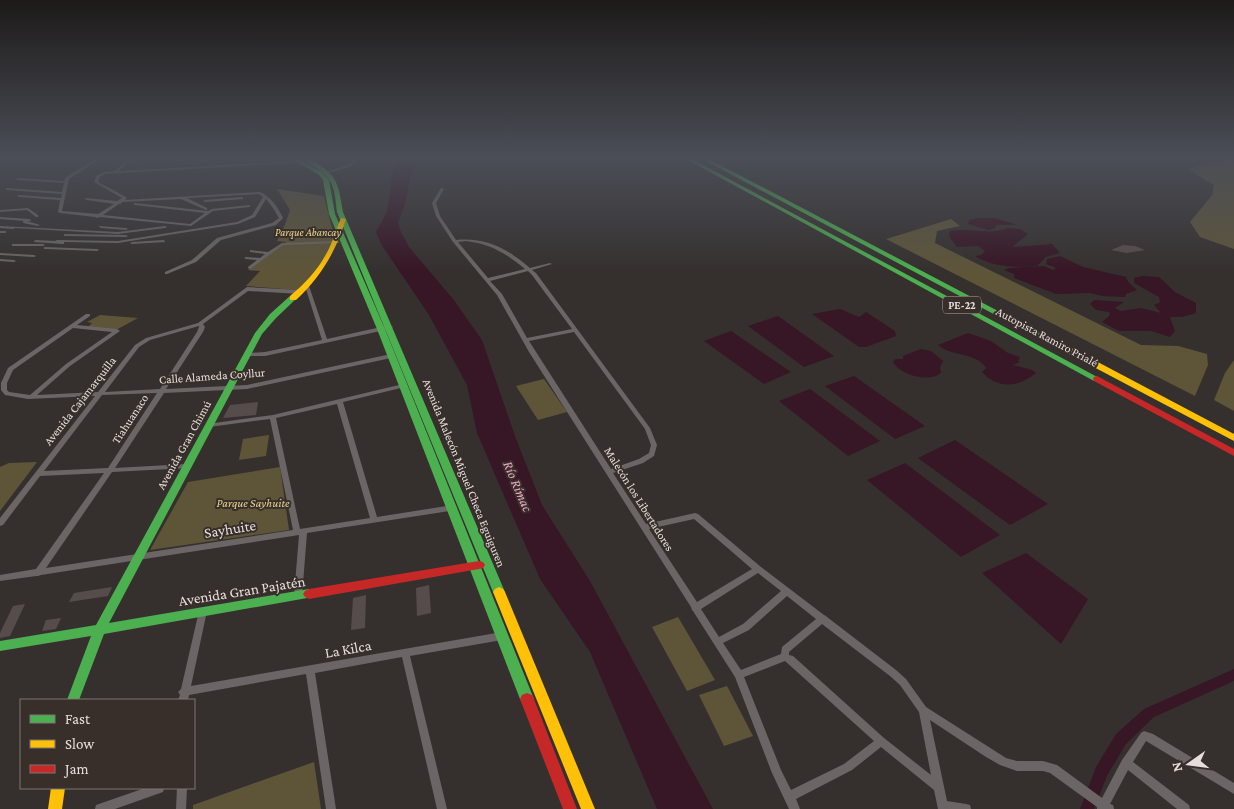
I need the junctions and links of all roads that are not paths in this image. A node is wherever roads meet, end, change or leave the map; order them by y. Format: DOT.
graph roads {
  1 [pos="30,197"];
  2 [pos="123,197"];
  3 [pos="181,197"];
  4 [pos="187,197"];
  5 [pos="265,197"];
  6 [pos="329,197"];
  7 [pos="336,197"];
  8 [pos="437,197"];
  9 [pos="760,197"];
  10 [pos="776,197"];
  11 [pos="63,199"];
  12 [pos="87,199"];
  13 [pos="122,201"];
  14 [pos="205,201"];
  15 [pos="249,206"];
  16 [pos="210,211"];
  17 [pos="0,212"];
  18 [pos="37,216"];
  19 [pos="97,217"];
  20 [pos="0,218"];
  21 [pos="343,219"];
  22 [pos="0,222"];
  23 [pos="25,222"];
  24 [pos="170,222"];
  25 [pos="189,225"];
  26 [pos="0,227"];
  27 [pos="165,227"];
  28 [pos="340,231"];
  29 [pos="66,235"];
  30 [pos="57,240"];
  31 [pos="36,241"];
  32 [pos="163,241"];
  33 [pos="455,241"];
  34 [pos="337,242"];
  35 [pos="14,245"];
  36 [pos="97,250"];
  37 [pos="252,251"];
  38 [pos="267,253"];
  39 [pos="0,254"];
  40 [pos="34,256"];
  41 [pos="246,258"];
  42 [pos="259,259"];
  43 [pos="0,260"];
  44 [pos="14,260"];
  45 [pos="550,264"];
  46 [pos="250,268"];
  47 [pos="529,270"];
  48 [pos="167,273"];
  49 [pos="487,280"];
  50 [pos="304,289"];
  51 [pos="88,315"];
  52 [pos="200,324"];
  53 [pos="72,326"];
  54 [pos="385,328"];
  55 [pos="575,330"];
  56 [pos="526,340"];
  57 [pos="325,341"];
  58 [pos="248,356"];
  59 [pos="391,356"];
  60 [pos="402,386"];
  61 [pos="230,388"];
  62 [pos="162,391"];
  63 [pos="100,394"];
  64 [pos="31,396"];
  65 [pos="340,402"];
  66 [pos="273,418"];
  67 [pos="209,425"];
  68 [pos="1234,438"];
  69 [pos="1234,453"];
  70 [pos="187,466"];
  71 [pos="110,470"];
  72 [pos="609,472"];
  73 [pos="38,474"];
  74 [pos="464,507"];
  75 [pos="450,509"];
  76 [pos="374,520"];
  77 [pos="0,523"];
  78 [pos="644,527"];
  79 [pos="300,532"];
  80 [pos="138,558"];
  81 [pos="488,564"];
  82 [pos="474,566"];
  83 [pos="758,569"];
  84 [pos="38,573"];
  85 [pos="0,578"];
  86 [pos="787,591"];
  87 [pos="298,596"];
  88 [pos="695,608"];
  89 [pos="203,611"];
  90 [pos="823,618"];
  91 [pos="100,628"];
  92 [pos="517,633"];
  93 [pos="502,636"];
  94 [pos="717,642"];
  95 [pos="0,646"];
  96 [pos="405,653"];
  97 [pos="785,657"];
  98 [pos="310,670"];
  99 [pos="739,675"];
  100 [pos="183,696"];
  101 [pos="73,699"];
  102 [pos="923,710"];
  103 [pos="881,741"];
  104 [pos="1126,762"];
  105 [pos="938,787"];
  106 [pos="1233,787"];
  107 [pos="58,789"];
  108 [pos="156,789"];
  109 [pos="182,789"];
  110 [pos="788,797"];
  111 [pos="1103,806"];
  112 [pos="943,807"];
  113 [pos="55,809"];
  114 [pos="100,809"];
  115 [pos="181,809"];
  116 [pos="331,809"];
  117 [pos="442,809"];
  118 [pos="570,809"];
  119 [pos="588,809"];
  120 [pos="795,809"];
  121 [pos="966,809"];
  122 [pos="1185,809"];
  1 -- 11 [label="street"];
  2 -- 13 [label="street"];
  3 -- 4 [label="street"];
  3 -- 13 [label="street"];
  3 -- 16 [label="street"];
  5 -- 14 [label="street"];
  5 -- 30 [label="street"];
  5 -- 48 [label="street"];
  6 -- 28 [label="main road, Avenida Malecón Miguel Checa Eguiguren"];
  7 -- 21 [label="main road, Avenida Malecón Miguel Checa Eguiguren"];
  8 -- 33 [label="street, Malecón los Libertadores"];
  9 -- 69 [label="main road, Autopista Ramiro Prialé / PE-22"];
  10 -- 68 [label="main road, Autopista Ramiro Prialé / PE-22"];
  11 -- 19 [label="street"];
  12 -- 13 [label="street"];
  13 -- 16 [label="street"];
  13 -- 19 [label="street"];
  15 -- 16 [label="street"];
  16 -- 25 [label="street"];
  17 -- 18 [label="street"];
  19 -- 24 [label="street"];
  20 -- 23 [label="street"];
  21 -- 28 [label="main road, Avenida Gran Chimú"];
  21 -- 54 [label="main road, Avenida Malecón Miguel Checa Eguiguren"];
  22 -- 23 [label="street"];
  23 -- 24 [label="street"];
  24 -- 25 [label="street"];
  25 -- 29 [label="street"];
  26 -- 27 [label="street"];
  28 -- 34 [label="main road, Avenida Gran Chimú"];
  28 -- 54 [label="main road, Avenida Malecón Miguel Checa Eguiguren"];
  31 -- 32 [label="street"];
  33 -- 47 [label="street"];
  33 -- 49 [label="street, Malecón los Libertadores"];
  34 -- 38 [label="street"];
  34 -- 50 [label="main road, Avenida Gran Chimú"];
  35 -- 36 [label="street"];
  37 -- 38 [label="street"];
  38 -- 42 [label="street"];
  39 -- 40 [label="street"];
  41 -- 42 [label="street"];
  42 -- 46 [label="street"];
  43 -- 44 [label="street"];
  45 -- 47 [label="street"];
  47 -- 49 [label="street"];
  47 -- 55 [label="street"];
  49 -- 56 [label="street, Malecón los Libertadores"];
  50 -- 52 [label="street"];
  50 -- 57 [label="street"];
  50 -- 58 [label="main road, Avenida Gran Chimú"];
  51 -- 53 [label="street, Calle Alameda Coyllur"];
  52 -- 62 [label="street, Tiahuanaco"];
  52 -- 63 [label="street, Avenida Cajamarquilla"];
  53 -- 64 [label="street, Calle Alameda Coyllur"];
  53 -- 64 [label="street"];
  54 -- 57 [label="street"];
  54 -- 59 [label="main road, Avenida Malecón Miguel Checa Eguiguren"];
  54 -- 74 [label="main road, Avenida Malecón Miguel Checa Eguiguren"];
  55 -- 56 [label="street"];
  55 -- 72 [label="street"];
  56 -- 72 [label="street, Malecón los Libertadores"];
  57 -- 58 [label="street"];
  58 -- 61 [label="main road, Avenida Gran Chimú"];
  59 -- 60 [label="main road, Avenida Malecón Miguel Checa Eguiguren"];
  59 -- 61 [label="street, Calle Alameda Coyllur"];
  60 -- 65 [label="street"];
  60 -- 75 [label="main road, Avenida Malecón Miguel Checa Eguiguren"];
  61 -- 62 [label="street, Calle Alameda Coyllur"];
  61 -- 67 [label="main road, Avenida Gran Chimú"];
  62 -- 63 [label="street, Calle Alameda Coyllur"];
  62 -- 71 [label="street, Tiahuanaco"];
  63 -- 64 [label="street, Calle Alameda Coyllur"];
  63 -- 73 [label="street, Avenida Cajamarquilla"];
  65 -- 66 [label="street"];
  65 -- 76 [label="street"];
  66 -- 67 [label="street"];
  66 -- 79 [label="street"];
  67 -- 70 [label="main road, Avenida Gran Chimú"];
  70 -- 71 [label="street"];
  70 -- 80 [label="main road, Avenida Gran Chimú"];
  71 -- 73 [label="street"];
  71 -- 84 [label="street, Tiahuanaco"];
  72 -- 78 [label="street, Malecón los Libertadores"];
  73 -- 77 [label="street, Avenida Cajamarquilla"];
  74 -- 75 [label="street, Sayhuite"];
  74 -- 81 [label="main road, Avenida Malecón Miguel Checa Eguiguren"];
  75 -- 76 [label="street, Sayhuite"];
  75 -- 82 [label="main road, Avenida Malecón Miguel Checa Eguiguren"];
  76 -- 79 [label="street, Sayhuite"];
  78 -- 83 [label="street"];
  78 -- 88 [label="street, Malecón los Libertadores"];
  79 -- 80 [label="street, Sayhuite"];
  79 -- 87 [label="street"];
  80 -- 84 [label="street, Sayhuite"];
  80 -- 91 [label="main road, Avenida Gran Chimú"];
  81 -- 82 [label="main road, Avenida Gran Pajatén"];
  81 -- 92 [label="main road, Avenida Malecón Miguel Checa Eguiguren"];
  82 -- 87 [label="main road, Avenida Gran Pajatén"];
  82 -- 93 [label="main road, Avenida Malecón Miguel Checa Eguiguren"];
  83 -- 86 [label="street"];
  83 -- 88 [label="street"];
  84 -- 85 [label="street, Sayhuite"];
  86 -- 90 [label="street"];
  86 -- 94 [label="street"];
  87 -- 89 [label="main road, Avenida Gran Pajatén"];
  88 -- 94 [label="street, Malecón los Libertadores"];
  89 -- 91 [label="main road, Avenida Gran Pajatén"];
  89 -- 100 [label="street"];
  90 -- 97 [label="street"];
  90 -- 102 [label="street"];
  91 -- 95 [label="main road, Avenida Gran Pajatén"];
  91 -- 101 [label="main road, Avenida Gran Chimú"];
  92 -- 93 [label="street, La Kilca"];
  92 -- 119 [label="main road, Avenida Malecón Miguel Checa Eguiguren"];
  93 -- 96 [label="street, La Kilca"];
  93 -- 118 [label="main road, Avenida Malecón Miguel Checa Eguiguren"];
  94 -- 99 [label="street, Malecón los Libertadores"];
  96 -- 98 [label="street, La Kilca"];
  96 -- 117 [label="street"];
  97 -- 99 [label="street"];
  97 -- 103 [label="street"];
  98 -- 100 [label="street, La Kilca"];
  98 -- 116 [label="street"];
  99 -- 110 [label="street, Malecón los Libertadores"];
  102 -- 105 [label="street"];
  102 -- 111 [label="street"];
  103 -- 105 [label="street"];
  103 -- 110 [label="street"];
  104 -- 106 [label="street"];
  104 -- 111 [label="street"];
  104 -- 122 [label="street"];
  105 -- 112 [label="street"];
  107 -- 113 [label="main road"];
  108 -- 114 [label="street"];
  109 -- 115 [label="street"];
  110 -- 120 [label="street, Malecón los Libertadores"];
  112 -- 121 [label="street"];
}
